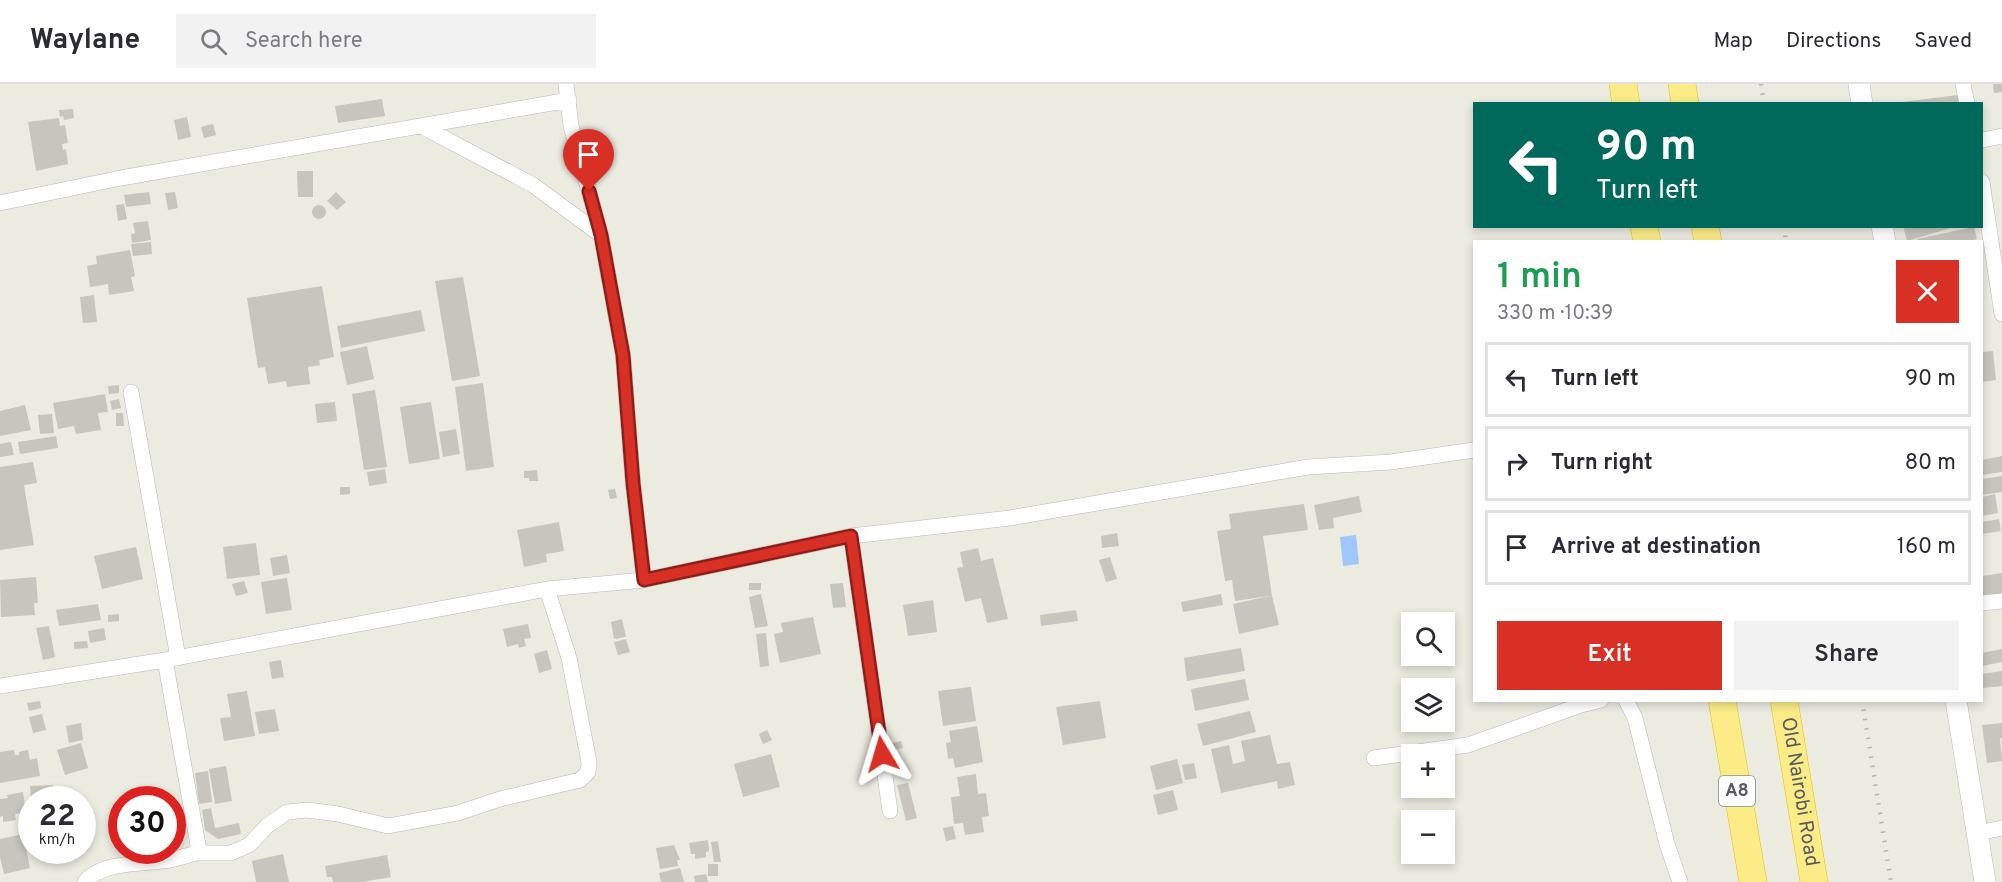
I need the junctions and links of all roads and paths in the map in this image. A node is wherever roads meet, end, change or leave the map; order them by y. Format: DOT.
graph roads {
  1 [pos="566,84"];
  2 [pos="1623,84"];
  3 [pos="1682,84"];
  4 [pos="1859,84"];
  5 [pos="1963,84"];
  6 [pos="569,100"];
  7 [pos="1626,102"];
  8 [pos="1685,102"];
  9 [pos="1862,102"];
  10 [pos="1967,102"];
  11 [pos="420,126"];
  12 [pos="2002,136"];
  13 [pos="1983,140"];
  14 [pos="1983,189"];
  15 [pos="0,202"];
  16 [pos="601,235"];
  17 [pos="2002,314"];
  18 [pos="131,392"];
  19 [pos="1473,450"];
  20 [pos="851,536"];
  21 [pos="644,580"];
  22 [pos="547,589"];
  23 [pos="2002,601"];
  24 [pos="1983,603"];
  25 [pos="171,659"];
  26 [pos="0,686"];
  27 [pos="1593,702"];
  28 [pos="1627,702"];
  29 [pos="1722,702"];
  30 [pos="1784,702"];
  31 [pos="1956,702"];
  32 [pos="1374,758"];
  33 [pos="890,811"];
  34 [pos="2002,828"];
  35 [pos="1977,833"];
  36 [pos="197,853"];
  37 [pos="85,882"];
  38 [pos="1680,882"];
  39 [pos="1753,882"];
  40 [pos="1814,882"];
  41 [pos="1985,882"];
  1 -- 6 [label="street"];
  2 -- 7 [label="highway"];
  3 -- 8 [label="highway"];
  4 -- 9 [label="street"];
  5 -- 10 [label="street"];
  6 -- 11 [label="street"];
  6 -- 16 [label="street"];
  11 -- 15 [label="street"];
  11 -- 16 [label="street"];
  12 -- 13 [label="street"];
  14 -- 17 [label="street"];
  16 -- 21 [label="street"];
  18 -- 25 [label="street"];
  19 -- 20 [label="street"];
  20 -- 21 [label="street"];
  20 -- 33 [label="street"];
  21 -- 22 [label="street"];
  22 -- 25 [label="street"];
  22 -- 36 [label="street"];
  23 -- 24 [label="street"];
  25 -- 26 [label="street"];
  25 -- 36 [label="street"];
  27 -- 32 [label="street"];
  28 -- 38 [label="street"];
  29 -- 39 [label="highway, A8"];
  30 -- 40 [label="highway, Old Nairobi Road"];
  31 -- 35 [label="street"];
  34 -- 35 [label="street"];
  35 -- 41 [label="street"];
  36 -- 37 [label="street"];
}
